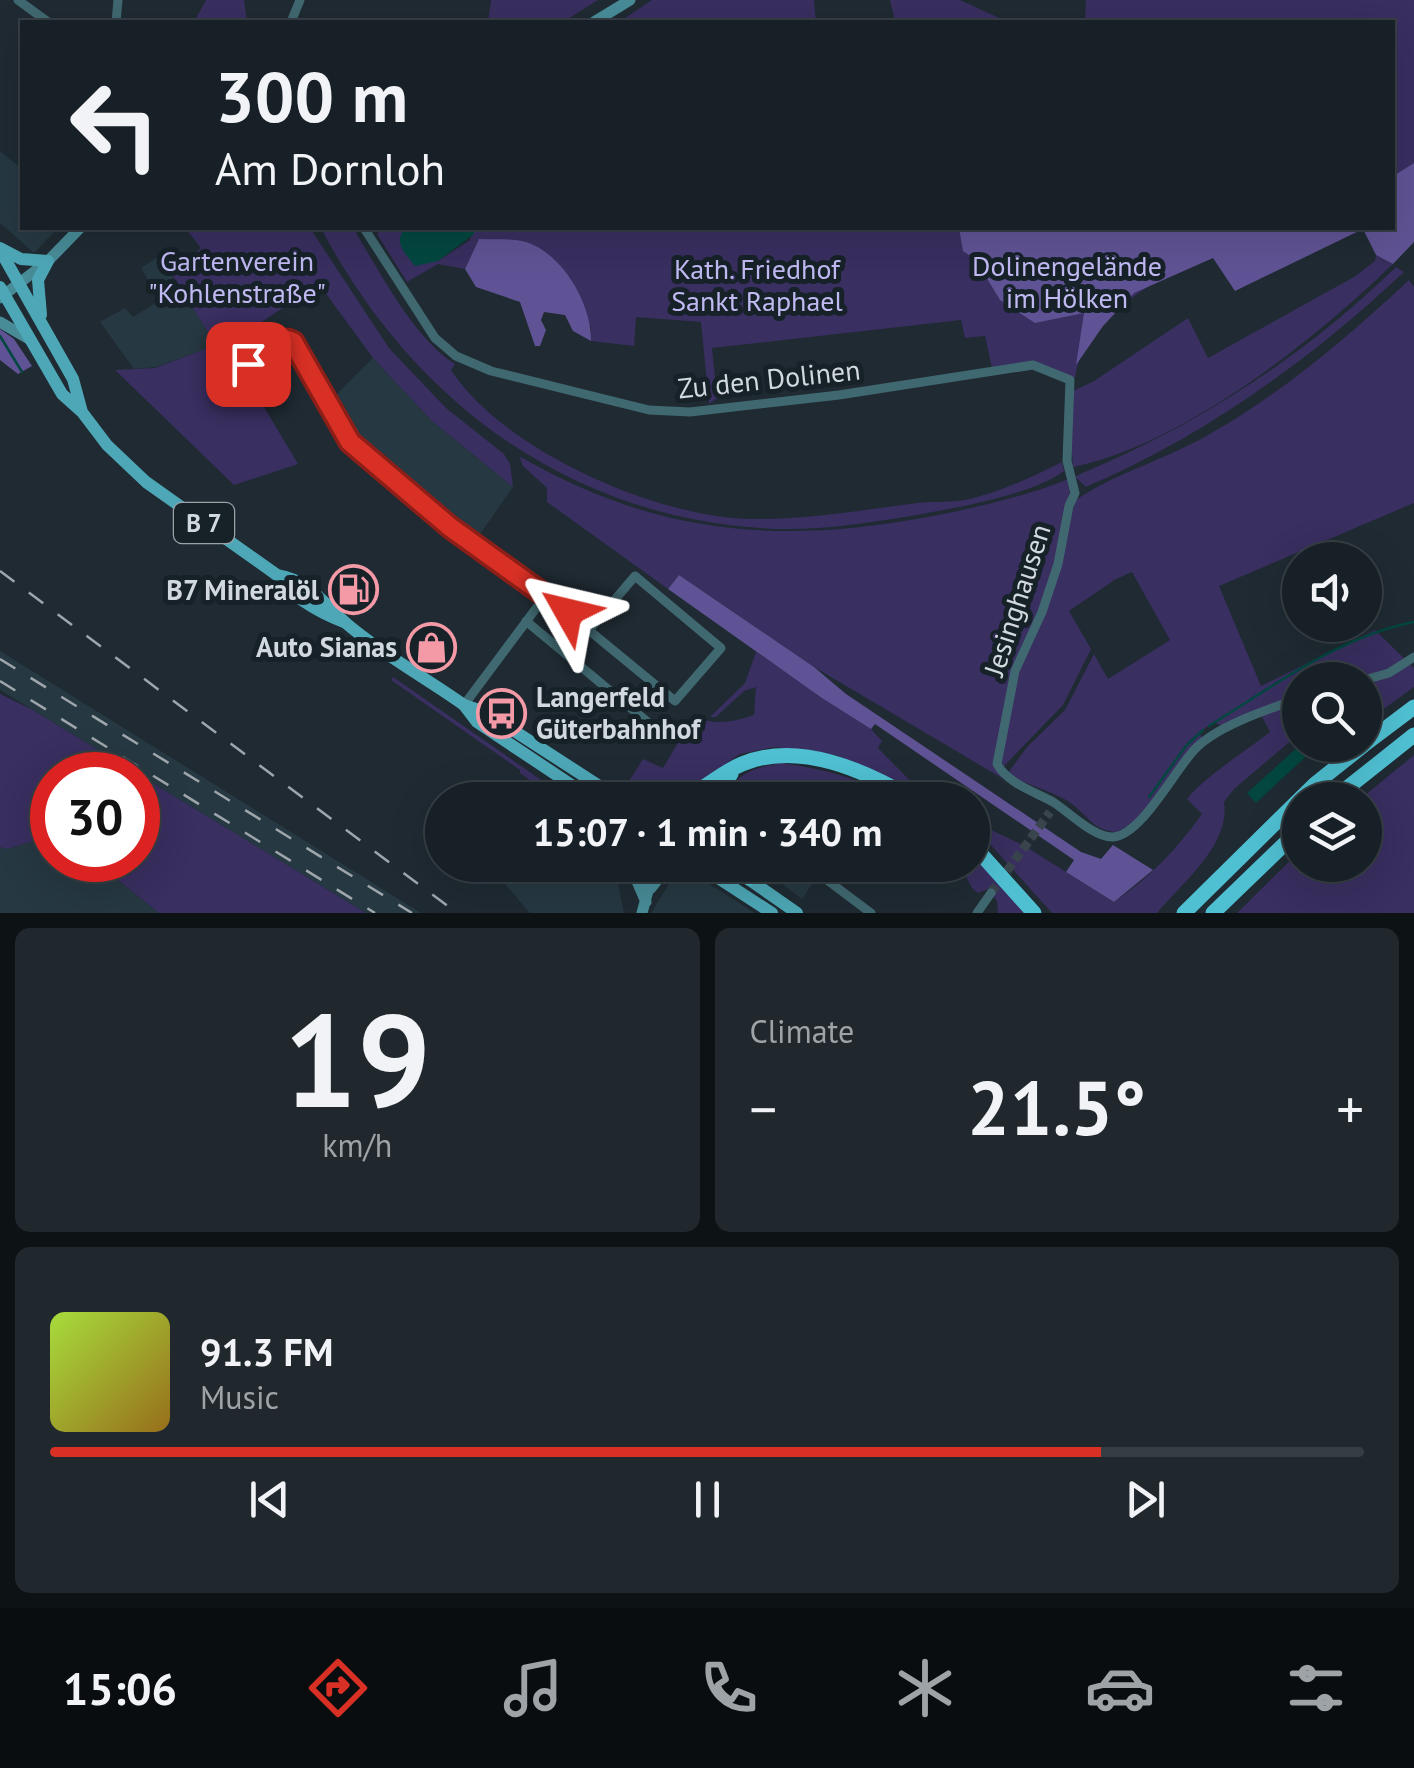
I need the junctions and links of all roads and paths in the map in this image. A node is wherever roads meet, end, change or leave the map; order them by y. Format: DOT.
graph roads {
  1 [pos="18,0"];
  2 [pos="630,0"];
  3 [pos="45,20"];
  4 [pos="597,20"];
  5 [pos="78,230"];
  6 [pos="365,230"];
  7 [pos="0,249"];
  8 [pos="48,261"];
  9 [pos="19,284"];
  10 [pos="2,293"];
  11 [pos="0,322"];
  12 [pos="41,322"];
  13 [pos="29,339"];
  14 [pos="248,364"];
  15 [pos="1070,380"];
  16 [pos="82,412"];
  17 [pos="546,595"];
  18 [pos="526,621"];
  19 [pos="590,630"];
  20 [pos="1414,657"];
  21 [pos="1382,675"];
  22 [pos="464,705"];
  23 [pos="1282,706"];
  24 [pos="1414,708"];
  25 [pos="650,724"];
  26 [pos="1382,731"];
  27 [pos="1414,735"];
  28 [pos="1342,762"];
  29 [pos="565,782"];
  30 [pos="593,782"];
  31 [pos="722,782"];
  32 [pos="878,782"];
  33 [pos="1355,782"];
  34 [pos="1282,846"];
  35 [pos="990,862"];
  36 [pos="636,882"];
  37 [pos="652,882"];
  38 [pos="656,882"];
  39 [pos="724,882"];
  40 [pos="758,882"];
  41 [pos="829,882"];
  42 [pos="651,888"];
  43 [pos="1016,889"];
  44 [pos="992,894"];
  45 [pos="644,907"];
  46 [pos="1184,912"];
  47 [pos="772,913"];
  48 [pos="797,913"];
  49 [pos="870,913"];
  50 [pos="977,913"];
  51 [pos="1034,913"];
  52 [pos="1042,913"];
  53 [pos="1213,913"];
  1 -- 3 [label="street"];
  2 -- 4 [label="main road"];
  5 -- 8 [label="main road"];
  6 -- 15 [label="street, Zu den Dolinen"];
  7 -- 8 [label="main road"];
  7 -- 9 [label="main road, B 7"];
  8 -- 9 [label="main road"];
  8 -- 12 [label="main road"];
  9 -- 10 [label="main road"];
  9 -- 12 [label="main road, B 7"];
  10 -- 13 [label="main road, B 7"];
  11 -- 13 [label="main road"];
  12 -- 16 [label="main road, B 7"];
  13 -- 16 [label="main road, B 7"];
  14 -- 17 [label="street"];
  15 -- 23 [label="street, Jesinghausen"];
  16 -- 22 [label="main road, B 7"];
  17 -- 18 [label="street"];
  17 -- 19 [label="street"];
  18 -- 22 [label="street"];
  18 -- 25 [label="street"];
  19 -- 19 [label="street"];
  20 -- 21 [label="street"];
  22 -- 29 [label="main road, B 7"];
  22 -- 30 [label="main road, B 7"];
  24 -- 26 [label="highway"];
  27 -- 33 [label="highway"];
  28 -- 46 [label="highway"];
  31 -- 32 [label="highway"];
  34 -- 53 [label="highway"];
  35 -- 43 [label="highway"];
  36 -- 45 [label="main road"];
  37 -- 42 [label="main road"];
  38 -- 42 [label="main road"];
  39 -- 47 [label="main road"];
  40 -- 48 [label="main road"];
  41 -- 49 [label="street"];
  42 -- 45 [label="main road"];
  43 -- 51 [label="highway"];
  43 -- 52 [label="highway"];
  44 -- 50 [label="street"];
}
